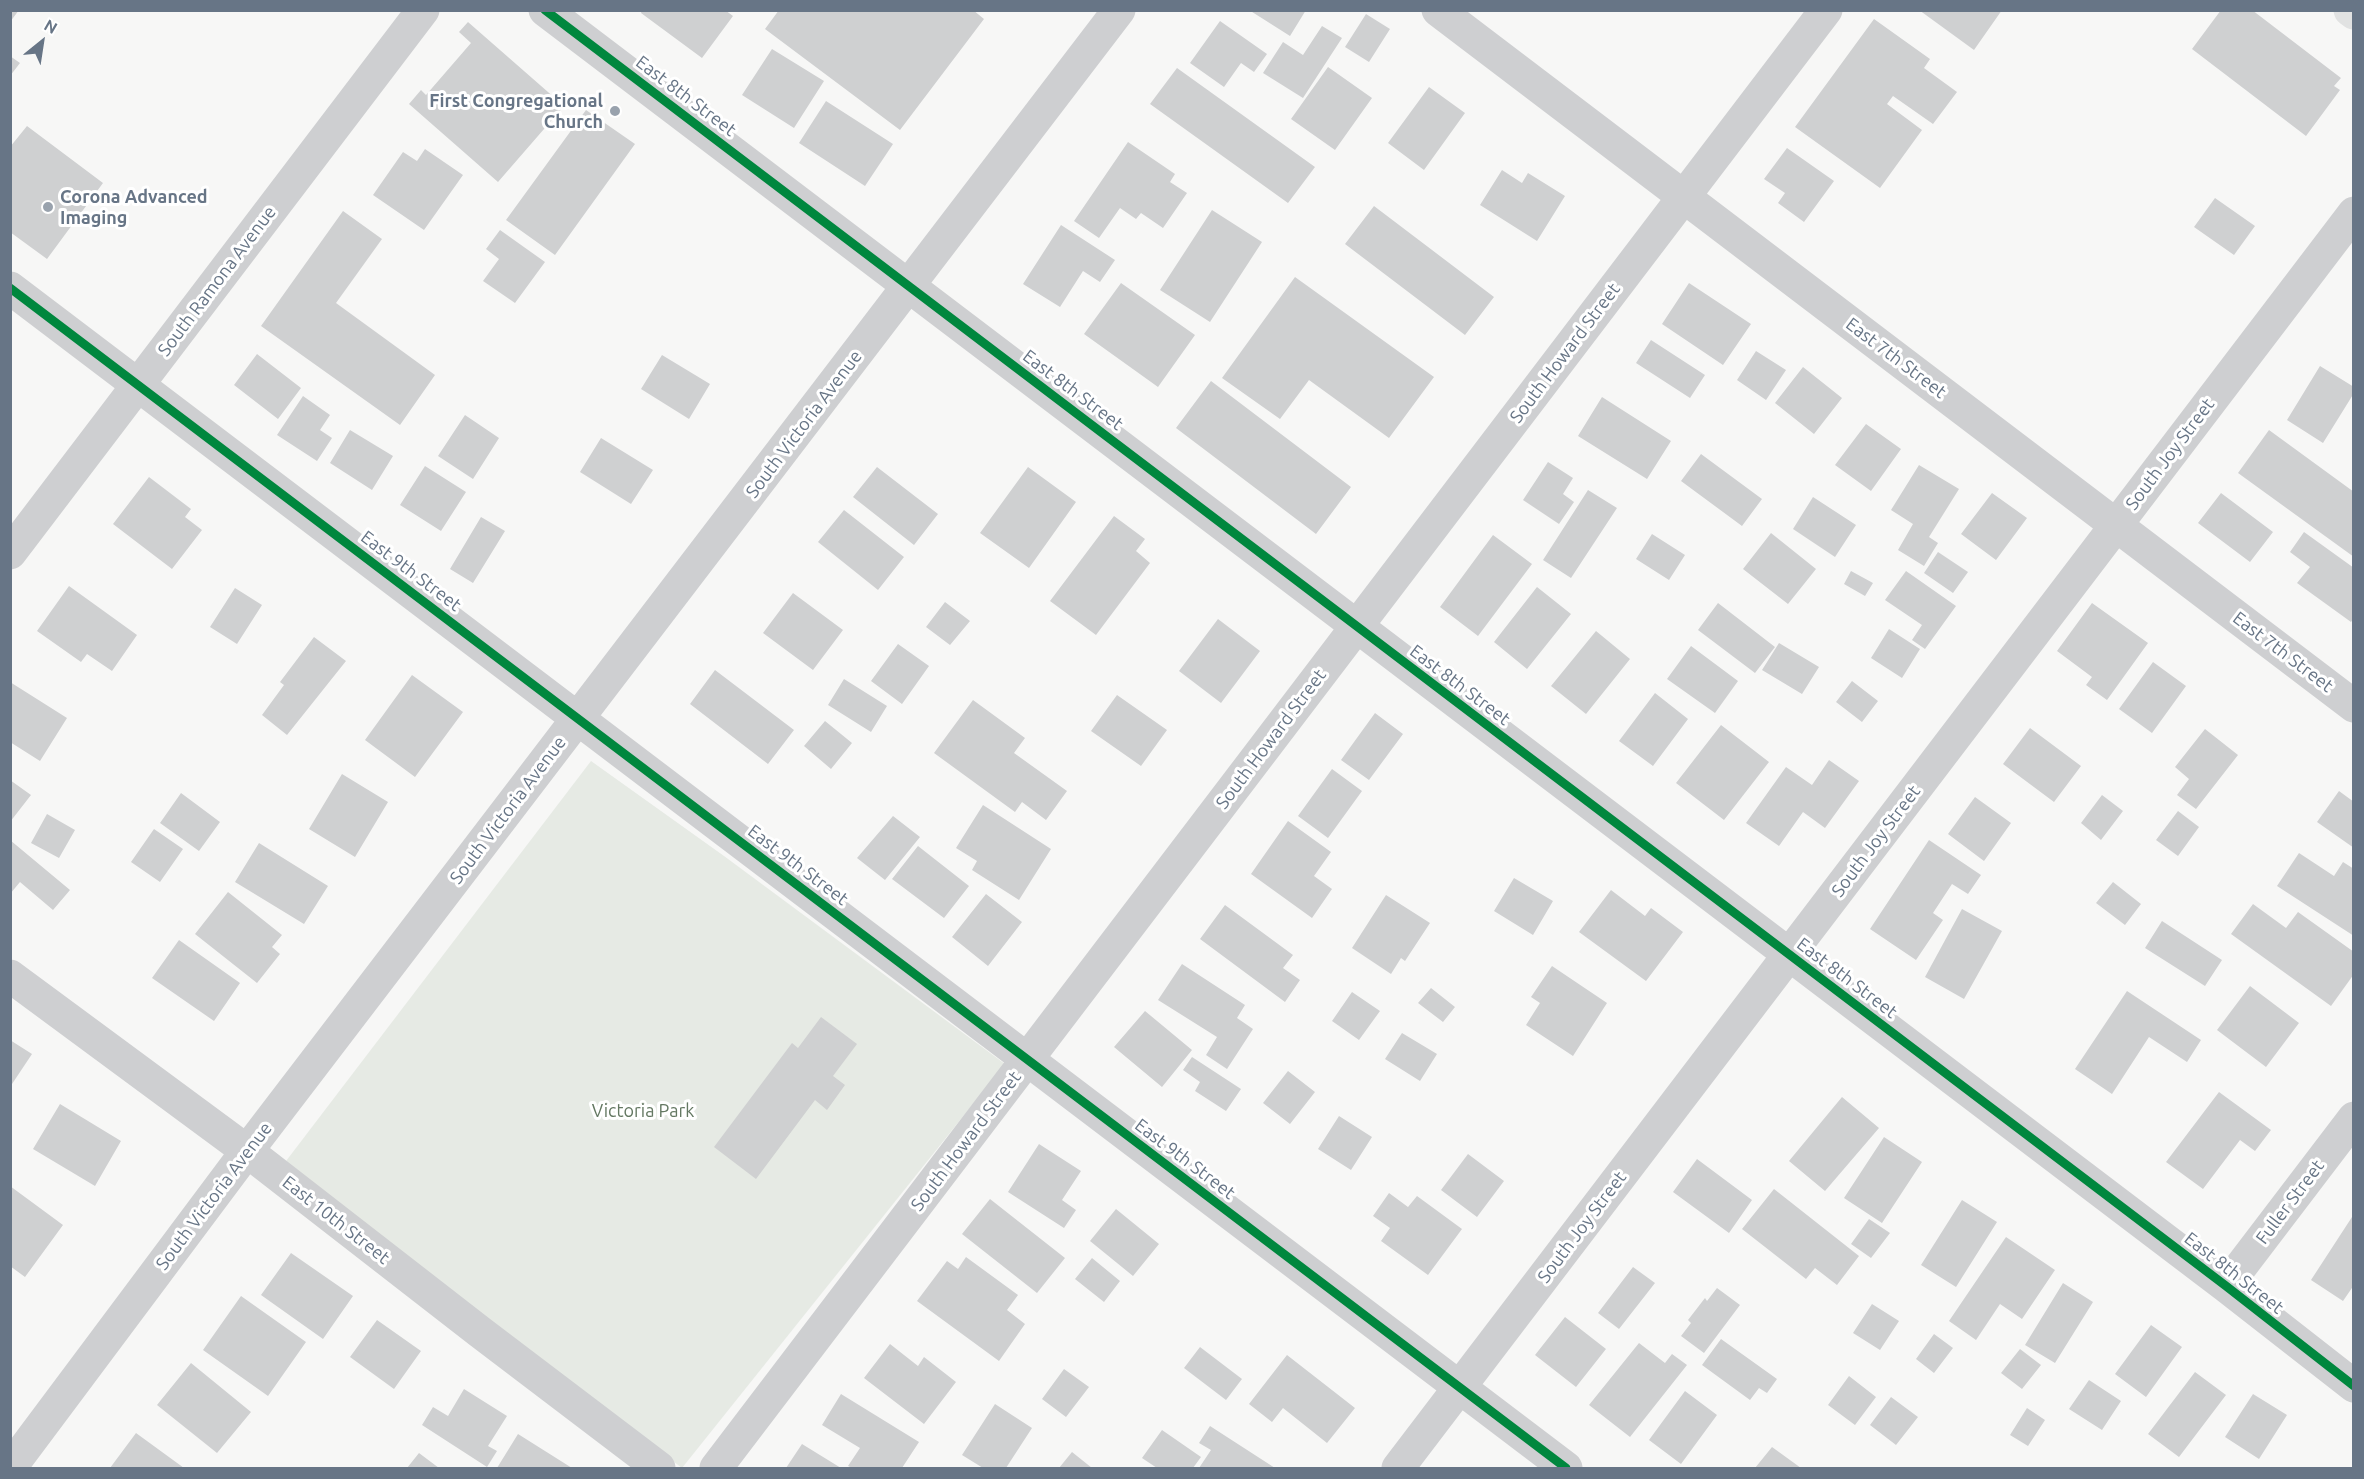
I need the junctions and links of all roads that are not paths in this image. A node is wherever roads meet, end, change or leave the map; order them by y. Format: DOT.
graph roads {
  1 [pos="423,10"];
  2 [pos="545,10"];
  3 [pos="1119,10"];
  4 [pos="1438,10"];
  5 [pos="1826,10"];
  6 [pos="1683,198"];
  7 [pos="2354,213"];
  8 [pos="907,285"];
  9 [pos="10,288"];
  10 [pos="138,384"];
  11 [pos="2116,525"];
  12 [pos="10,552"];
  13 [pos="1357,627"];
  14 [pos="2354,706"];
  15 [pos="579,718"];
  16 [pos="1789,955"];
  17 [pos="10,976"];
  18 [pos="1028,1060"];
  19 [pos="2354,1118"];
  20 [pos="247,1151"];
  21 [pos="2226,1286"];
  22 [pos="2354,1386"];
  23 [pos="1460,1388"];
  24 [pos="10,1468"];
  25 [pos="659,1468"];
  26 [pos="716,1468"];
  27 [pos="1398,1468"];
  28 [pos="1566,1468"];
  1 -- 10 [label="street, South Ramona Avenue"];
  2 -- 8 [label="street, East 8th Street"];
  3 -- 8 [label="street, South Victoria Avenue"];
  4 -- 6 [label="street, East 7th Street"];
  5 -- 6 [label="street, South Howard Street"];
  6 -- 11 [label="street, East 7th Street"];
  6 -- 13 [label="street, South Howard Street"];
  7 -- 11 [label="street, South Joy Street"];
  8 -- 13 [label="street, East 8th Street"];
  8 -- 15 [label="street, South Victoria Avenue"];
  9 -- 10 [label="street, East 9th Street"];
  10 -- 12 [label="street, South Ramona Avenue"];
  10 -- 15 [label="street, East 9th Street"];
  11 -- 14 [label="street, East 7th Street"];
  11 -- 16 [label="street, South Joy Street"];
  13 -- 16 [label="street, East 8th Street"];
  13 -- 18 [label="street, South Howard Street"];
  15 -- 18 [label="street, East 9th Street"];
  15 -- 20 [label="street, South Victoria Avenue"];
  16 -- 21 [label="street, East 8th Street"];
  16 -- 23 [label="street, South Joy Street"];
  17 -- 20 [label="street, East 10th Street"];
  18 -- 23 [label="street, East 9th Street"];
  18 -- 26 [label="street, South Howard Street"];
  19 -- 21 [label="street, Fuller Street"];
  20 -- 24 [label="street, South Victoria Avenue"];
  20 -- 25 [label="street, East 10th Street"];
  21 -- 22 [label="street, East 8th Street"];
  23 -- 27 [label="street, South Joy Street"];
  23 -- 28 [label="street, East 9th Street"];
}
